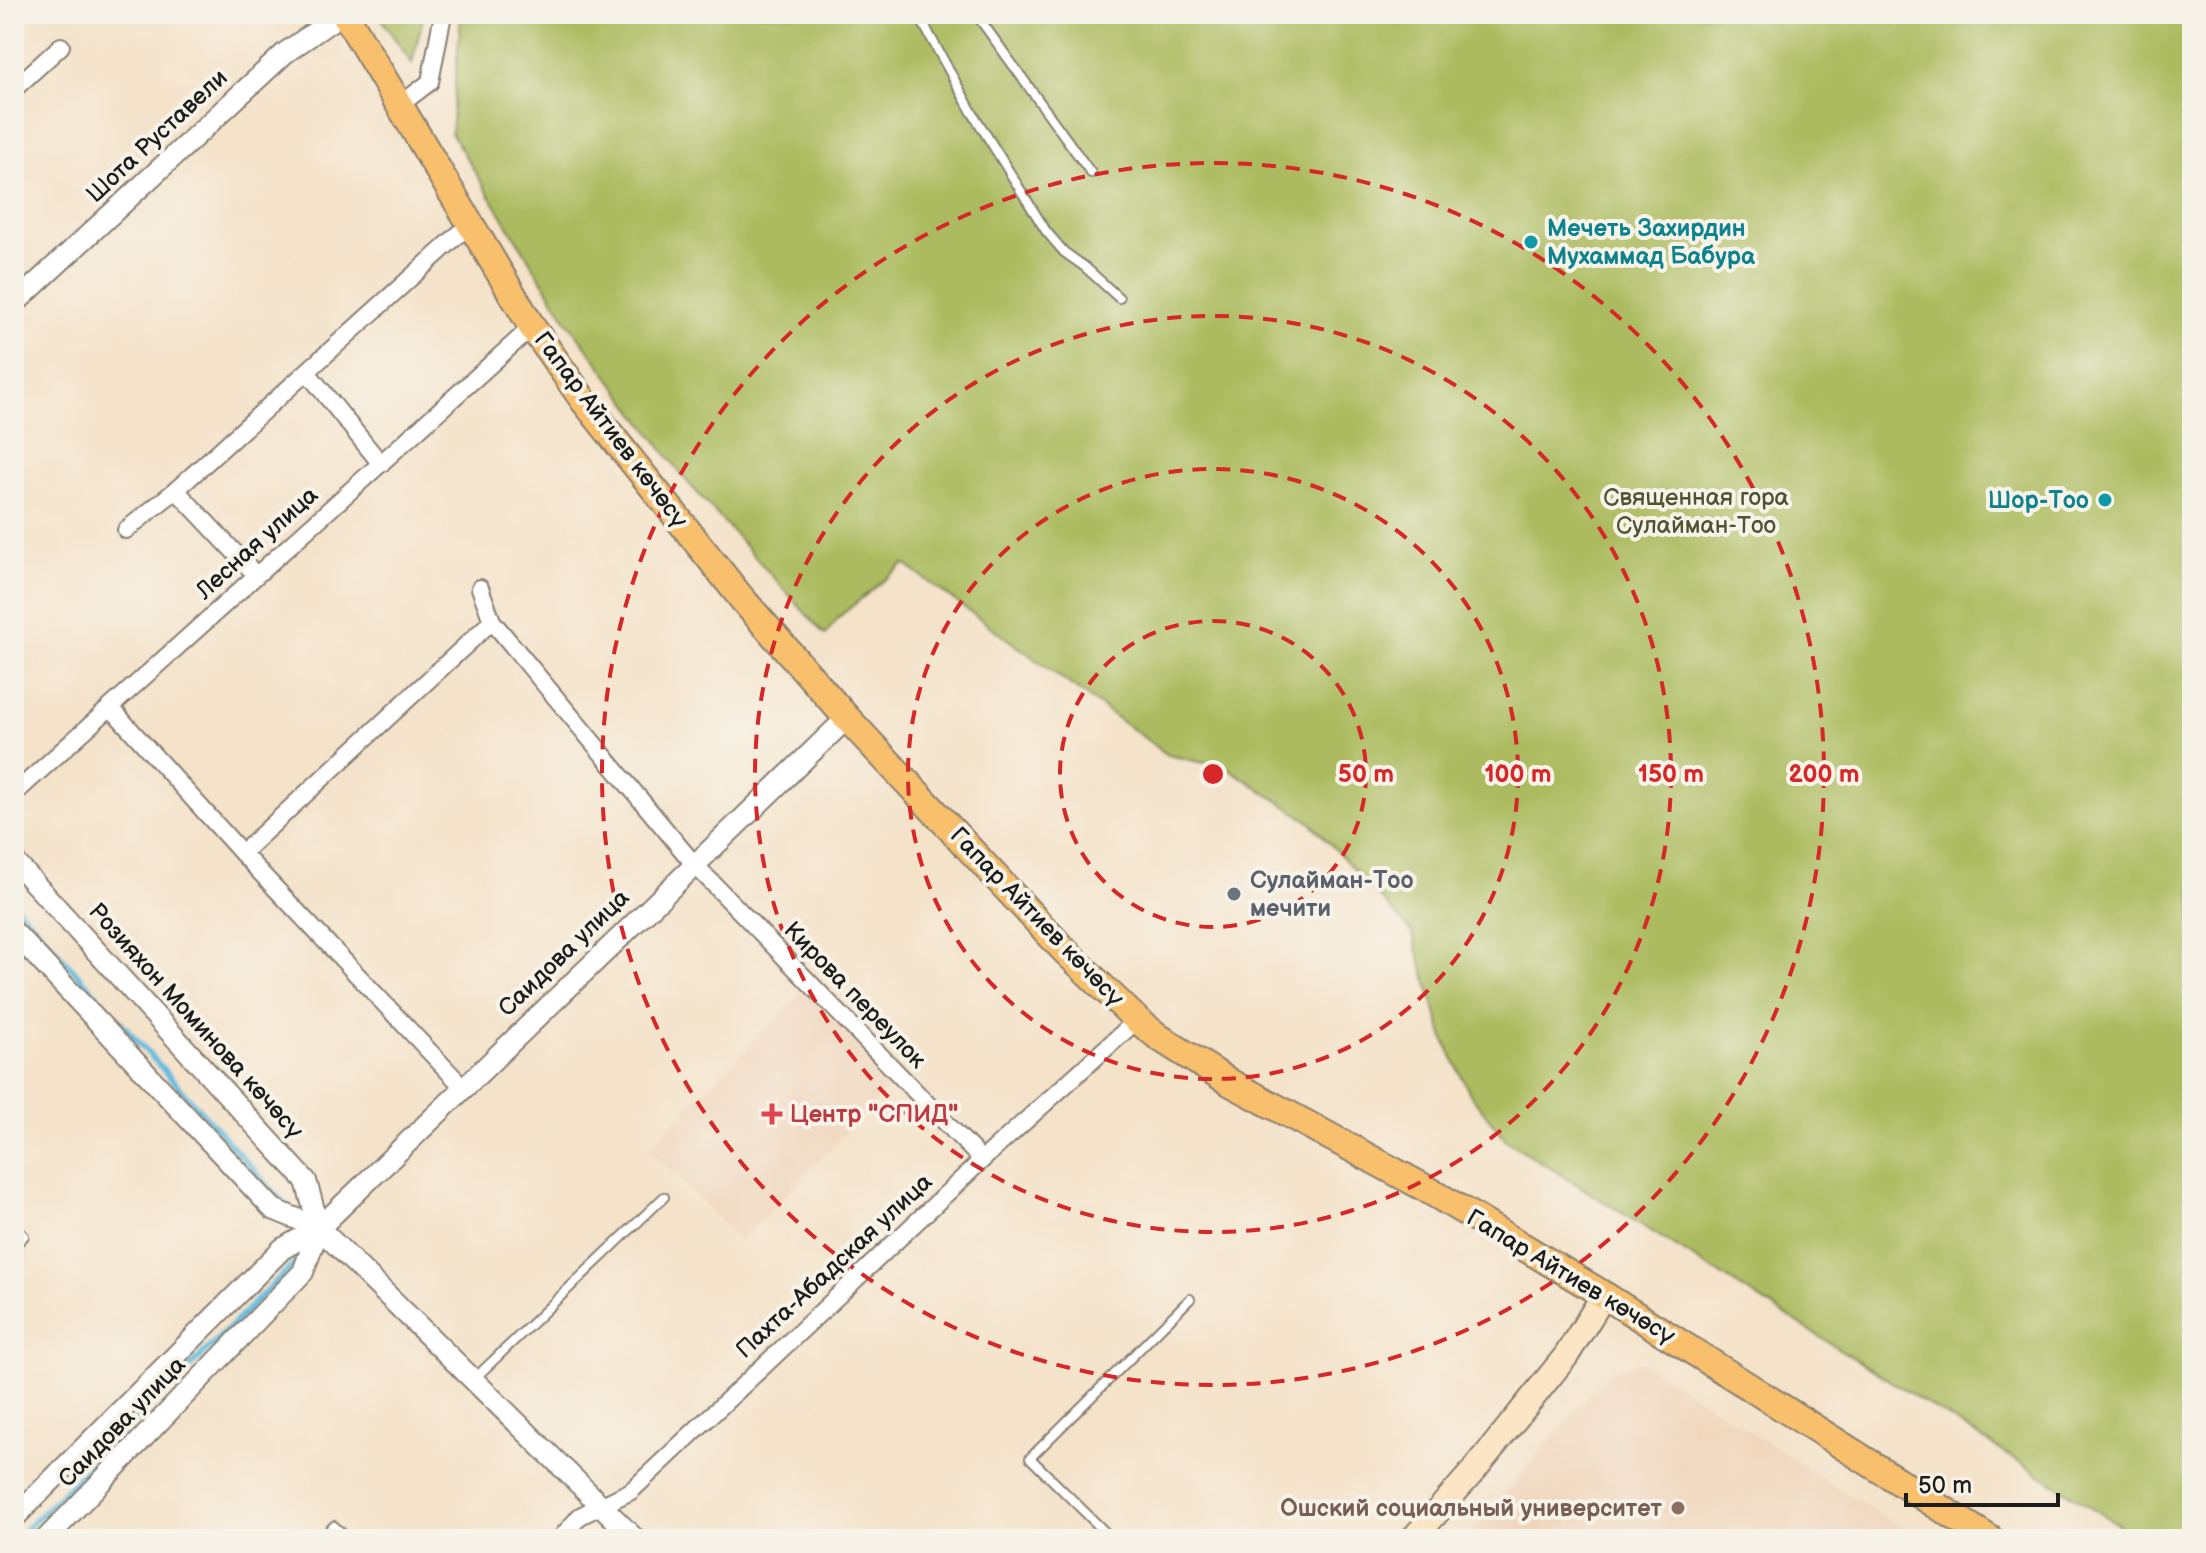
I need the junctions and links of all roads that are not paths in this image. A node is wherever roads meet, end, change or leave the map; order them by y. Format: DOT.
graph roads {
  1 [pos="343,14"];
  2 [pos="443,14"];
  3 [pos="918,14"];
  4 [pos="976,14"];
  5 [pos="61,46"];
  6 [pos="14,89"];
  7 [pos="401,104"];
  8 [pos="1091,173"];
  9 [pos="469,225"];
  10 [pos="1119,298"];
  11 [pos="14,304"];
  12 [pos="532,327"];
  13 [pos="307,372"];
  14 [pos="381,464"];
  15 [pos="176,490"];
  16 [pos="126,530"];
  17 [pos="256,575"];
  18 [pos="480,588"];
  19 [pos="492,621"];
  20 [pos="111,708"];
  21 [pos="847,718"];
  22 [pos="14,794"];
  23 [pos="242,853"];
  24 [pos="14,861"];
  25 [pos="693,863"];
  26 [pos="14,932"];
  27 [pos="1137,1020"];
  28 [pos="462,1086"];
  29 [pos="982,1160"];
  30 [pos="664,1197"];
  31 [pos="14,1225"];
  32 [pos="319,1228"];
  33 [pos="14,1246"];
  34 [pos="1604,1295"];
  35 [pos="1190,1299"];
  36 [pos="472,1381"];
  37 [pos="601,1506"];
  38 [pos="14,1518"];
  39 [pos="46,1539"];
  40 [pos="321,1539"];
  41 [pos="348,1539"];
  42 [pos="560,1539"];
  43 [pos="635,1539"];
  44 [pos="1112,1539"];
  45 [pos="1413,1539"];
  46 [pos="1990,1539"];
  1 -- 7 [label="main road, Гапар Айтиев көчөсү"];
  1 -- 11 [label="street, Шота Руставели"];
  2 -- 7 [label="street"];
  3 -- 10 [label="lane"];
  4 -- 8 [label="lane"];
  5 -- 6 [label="street"];
  7 -- 9 [label="main road, Гапар Айтиев көчөсү"];
  9 -- 12 [label="main road, Гапар Айтиев көчөсү"];
  9 -- 13 [label="street"];
  12 -- 14 [label="street, Лесная улица"];
  12 -- 21 [label="main road, Гапар Айтиев көчөсү"];
  13 -- 14 [label="street"];
  13 -- 15 [label="street"];
  14 -- 17 [label="street, Лесная улица"];
  15 -- 16 [label="street"];
  15 -- 17 [label="street"];
  17 -- 20 [label="street, Лесная улица"];
  18 -- 19 [label="street, Кирова переулок"];
  19 -- 23 [label="street"];
  19 -- 25 [label="street, Кирова переулок"];
  20 -- 22 [label="street, Лесная улица"];
  20 -- 23 [label="street"];
  21 -- 25 [label="street, Саидова улица"];
  21 -- 27 [label="main road, Гапар Айтиев көчөсү"];
  23 -- 28 [label="street"];
  24 -- 32 [label="street, Розияхон Моминова көчөсү"];
  25 -- 28 [label="street, Саидова улица"];
  25 -- 29 [label="street, Кирова переулок"];
  26 -- 32 [label="street, Розияхон Моминова көчөсү"];
  27 -- 29 [label="street, Пахта-Абадская улица"];
  27 -- 34 [label="main road, Гапар Айтиев көчөсү"];
  28 -- 32 [label="street, Саидова улица"];
  29 -- 37 [label="street, Пахта-Абадская улица"];
  30 -- 36 [label="lane"];
  31 -- 33 [label="lane"];
  32 -- 36 [label="street, Розияхон Моминова көчөсү"];
  32 -- 38 [label="street, Саидова улица"];
  32 -- 39 [label="street, Саидова улица"];
  34 -- 45 [label="main road"];
  34 -- 46 [label="main road, Гапар Айтиев көчөсү"];
  35 -- 44 [label="lane"];
  36 -- 37 [label="street, Розияхон Моминова көчөсү"];
  37 -- 42 [label="street, Пахта-Абадская улица"];
  37 -- 43 [label="street, Розияхон Моминова көчөсү"];
  40 -- 41 [label="lane"];
}
